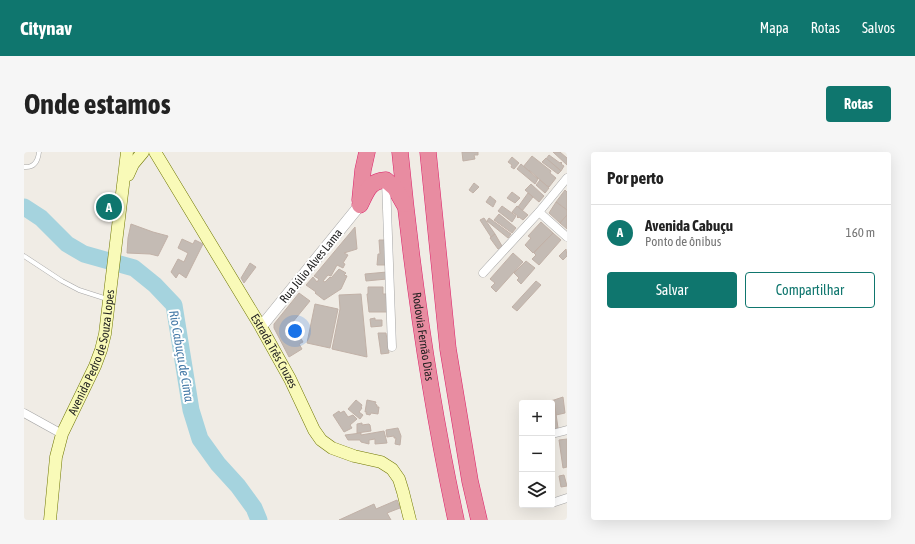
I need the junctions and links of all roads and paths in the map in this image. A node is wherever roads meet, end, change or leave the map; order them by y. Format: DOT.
graph roads {
  1 [pos="39,152"];
  2 [pos="127,152"];
  3 [pos="143,152"];
  4 [pos="155,152"];
  5 [pos="367,152"];
  6 [pos="400,152"];
  7 [pos="428,152"];
  8 [pos="24,167"];
  9 [pos="567,178"];
  10 [pos="386,180"];
  11 [pos="125,181"];
  12 [pos="360,205"];
  13 [pos="406,208"];
  14 [pos="539,212"];
  15 [pos="567,237"];
  16 [pos="24,256"];
  17 [pos="483,274"];
  18 [pos="110,300"];
  19 [pos="261,327"];
  20 [pos="392,347"];
  21 [pos="24,413"];
  22 [pos="567,430"];
  23 [pos="555,433"];
  24 [pos="62,434"];
  25 [pos="567,498"];
  26 [pos="555,502"];
  27 [pos="50,520"];
  28 [pos="410,520"];
  29 [pos="456,520"];
  30 [pos="479,520"];
  1 -- 8 [label="lane"];
  2 -- 11 [label="main road, Avenida Pedro de Souza Lopes"];
  3 -- 11 [label="main road, Avenida Pedro de Souza Lopes"];
  4 -- 19 [label="main road, Estrada Três Cruzes"];
  5 -- 12 [label="highway"];
  6 -- 13 [label="highway, Rodovia Fernão Dias"];
  7 -- 30 [label="highway, Rodovia Fernão Dias"];
  9 -- 14 [label="street"];
  10 -- 12 [label="highway"];
  10 -- 13 [label="highway"];
  10 -- 20 [label="street"];
  11 -- 18 [label="main road, Avenida Pedro de Souza Lopes"];
  12 -- 19 [label="street, Rua Júlio Alves Lama"];
  13 -- 29 [label="highway, Rodovia Fernão Dias"];
  14 -- 15 [label="street"];
  14 -- 17 [label="street"];
  16 -- 18 [label="lane"];
  18 -- 24 [label="main road, Avenida Pedro de Souza Lopes"];
  19 -- 28 [label="main road, Estrada Três Cruzes"];
  21 -- 24 [label="street"];
  22 -- 23 [label="street"];
  24 -- 27 [label="main road, Avenida Pedro de Souza Lopes"];
  25 -- 26 [label="street"];
}
